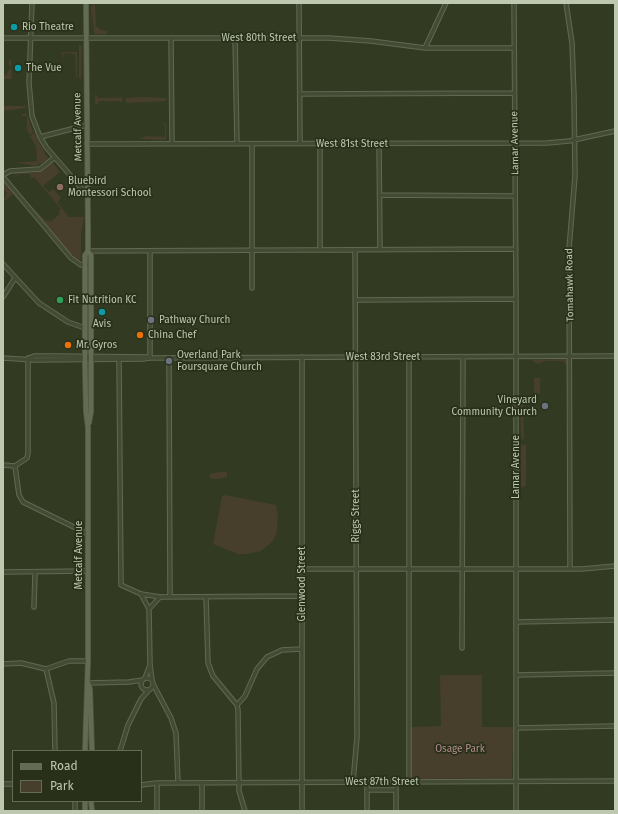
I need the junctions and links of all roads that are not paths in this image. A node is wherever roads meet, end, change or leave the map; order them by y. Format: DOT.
graph roads {
  1 [pos="32,3"];
  2 [pos="86,3"];
  3 [pos="299,3"];
  4 [pos="446,3"];
  5 [pos="514,3"];
  6 [pos="566,3"];
  7 [pos="3,38"];
  8 [pos="31,38"];
  9 [pos="86,38"];
  10 [pos="171,38"];
  11 [pos="235,38"];
  12 [pos="300,38"];
  13 [pos="424,48"];
  14 [pos="514,48"];
  15 [pos="514,93"];
  16 [pos="300,94"];
  17 [pos="87,125"];
  18 [pos="615,131"];
  19 [pos="40,138"];
  20 [pos="574,140"];
  21 [pos="515,143"];
  22 [pos="87,144"];
  23 [pos="172,144"];
  24 [pos="237,144"];
  25 [pos="252,144"];
  26 [pos="300,144"];
  27 [pos="320,144"];
  28 [pos="379,144"];
  29 [pos="54,158"];
  30 [pos="3,176"];
  31 [pos="380,195"];
  32 [pos="88,196"];
  33 [pos="515,196"];
  34 [pos="516,249"];
  35 [pos="252,250"];
  36 [pos="320,250"];
  37 [pos="355,250"];
  38 [pos="380,250"];
  39 [pos="88,251"];
  40 [pos="150,251"];
  41 [pos="3,264"];
  42 [pos="85,265"];
  43 [pos="91,265"];
  44 [pos="15,278"];
  45 [pos="252,288"];
  46 [pos="3,297"];
  47 [pos="516,299"];
  48 [pos="356,300"];
  49 [pos="85,328"];
  50 [pos="516,356"];
  51 [pos="571,356"];
  52 [pos="615,356"];
  53 [pos="85,357"];
  54 [pos="92,357"];
  55 [pos="302,357"];
  56 [pos="356,357"];
  57 [pos="409,357"];
  58 [pos="463,357"];
  59 [pos="3,358"];
  60 [pos="28,358"];
  61 [pos="150,358"];
  62 [pos="169,358"];
  63 [pos="119,360"];
  64 [pos="88,427"];
  65 [pos="3,465"];
  66 [pos="15,466"];
  67 [pos="88,534"];
  68 [pos="615,566"];
  69 [pos="302,569"];
  70 [pos="408,569"];
  71 [pos="462,569"];
  72 [pos="516,569"];
  73 [pos="570,569"];
  74 [pos="88,570"];
  75 [pos="356,570"];
  76 [pos="3,572"];
  77 [pos="35,572"];
  78 [pos="141,594"];
  79 [pos="302,596"];
  80 [pos="160,597"];
  81 [pos="170,597"];
  82 [pos="206,597"];
  83 [pos="34,607"];
  84 [pos="149,609"];
  85 [pos="615,620"];
  86 [pos="516,622"];
  87 [pos="462,648"];
  88 [pos="302,650"];
  89 [pos="88,661"];
  90 [pos="3,664"];
  91 [pos="150,664"];
  92 [pos="46,670"];
  93 [pos="615,673"];
  94 [pos="516,675"];
  95 [pos="144,679"];
  96 [pos="88,682"];
  97 [pos="129,682"];
  98 [pos="152,682"];
  99 [pos="142,686"];
  100 [pos="149,690"];
  101 [pos="158,695"];
  102 [pos="141,699"];
  103 [pos="236,705"];
  104 [pos="615,726"];
  105 [pos="516,728"];
  106 [pos="55,750"];
  107 [pos="85,750"];
  108 [pos="92,750"];
  109 [pos="120,750"];
  110 [pos="516,781"];
  111 [pos="615,781"];
  112 [pos="142,782"];
  113 [pos="353,782"];
  114 [pos="368,782"];
  115 [pos="396,782"];
  116 [pos="409,782"];
  117 [pos="178,783"];
  118 [pos="202,783"];
  119 [pos="239,783"];
  120 [pos="301,783"];
  121 [pos="148,784"];
  122 [pos="157,784"];
  123 [pos="142,786"];
  124 [pos="368,790"];
  125 [pos="396,790"];
  126 [pos="157,811"];
  127 [pos="202,811"];
  128 [pos="245,811"];
  129 [pos="302,811"];
  130 [pos="368,811"];
  131 [pos="396,811"];
  132 [pos="516,811"];
  1 -- 8 [label="street"];
  2 -- 9 [label="main road, Metcalf Avenue"];
  3 -- 12 [label="street"];
  4 -- 13 [label="street"];
  5 -- 14 [label="street, Lamar Avenue"];
  6 -- 20 [label="street, Tomahawk Road"];
  7 -- 8 [label="street, West 80th Street"];
  8 -- 9 [label="street, West 80th Street"];
  8 -- 19 [label="street"];
  9 -- 10 [label="street, West 80th Street"];
  9 -- 17 [label="main road, Metcalf Avenue"];
  10 -- 11 [label="street, West 80th Street"];
  10 -- 23 [label="street"];
  11 -- 12 [label="street, West 80th Street"];
  11 -- 24 [label="street"];
  12 -- 13 [label="street, West 80th Street"];
  12 -- 16 [label="street"];
  13 -- 14 [label="street, West 80th Street"];
  14 -- 15 [label="street, Lamar Avenue"];
  15 -- 16 [label="street"];
  15 -- 21 [label="street, Lamar Avenue"];
  16 -- 26 [label="street"];
  17 -- 19 [label="street"];
  17 -- 22 [label="main road, Metcalf Avenue"];
  18 -- 20 [label="street, West 81st Street"];
  19 -- 29 [label="street"];
  20 -- 21 [label="street, West 81st Street"];
  20 -- 51 [label="street, Tomahawk Road"];
  21 -- 28 [label="street, West 81st Street"];
  21 -- 33 [label="street, Lamar Avenue"];
  22 -- 23 [label="street, West 81st Street"];
  22 -- 32 [label="main road, Metcalf Avenue"];
  23 -- 24 [label="street, West 81st Street"];
  24 -- 25 [label="street, West 81st Street"];
  25 -- 26 [label="street, West 81st Street"];
  25 -- 35 [label="street"];
  26 -- 27 [label="street, West 81st Street"];
  27 -- 28 [label="street, West 81st Street"];
  27 -- 36 [label="street"];
  28 -- 31 [label="street"];
  29 -- 30 [label="street"];
  29 -- 32 [label="street"];
  30 -- 42 [label="street"];
  31 -- 33 [label="street"];
  31 -- 38 [label="street"];
  32 -- 39 [label="main road, Metcalf Avenue"];
  33 -- 34 [label="street, Lamar Avenue"];
  34 -- 38 [label="street"];
  34 -- 47 [label="street, Lamar Avenue"];
  35 -- 36 [label="street"];
  35 -- 40 [label="street"];
  35 -- 45 [label="street"];
  36 -- 37 [label="street"];
  37 -- 38 [label="street"];
  37 -- 48 [label="street, Riggs Street"];
  39 -- 40 [label="street"];
  39 -- 42 [label="main road, Metcalf Avenue"];
  39 -- 43 [label="main road, Metcalf Avenue"];
  40 -- 61 [label="street"];
  41 -- 44 [label="street"];
  42 -- 43 [label="street"];
  42 -- 49 [label="main road, Metcalf Avenue"];
  43 -- 54 [label="main road, Metcalf Avenue"];
  44 -- 46 [label="street"];
  44 -- 49 [label="street"];
  47 -- 48 [label="street"];
  47 -- 50 [label="street, Lamar Avenue"];
  48 -- 56 [label="street, Riggs Street"];
  49 -- 53 [label="main road, Metcalf Avenue"];
  50 -- 51 [label="street, West 83rd Street"];
  50 -- 58 [label="street, West 83rd Street"];
  50 -- 72 [label="street, Lamar Avenue"];
  51 -- 52 [label="street, West 83rd Street"];
  51 -- 73 [label="street, Tomahawk Road"];
  53 -- 54 [label="street, West 83rd Street"];
  53 -- 60 [label="street, West 83rd Street"];
  53 -- 64 [label="main road, Metcalf Avenue"];
  54 -- 61 [label="street, West 83rd Street"];
  54 -- 63 [label="street, West 83rd Street"];
  54 -- 64 [label="main road, Metcalf Avenue"];
  55 -- 56 [label="street, West 83rd Street"];
  55 -- 62 [label="street, West 83rd Street"];
  55 -- 69 [label="street, Glenwood Street"];
  56 -- 57 [label="street, West 83rd Street"];
  56 -- 75 [label="street, Riggs Street"];
  57 -- 58 [label="street, West 83rd Street"];
  57 -- 70 [label="street"];
  58 -- 71 [label="street"];
  59 -- 60 [label="street, West 83rd Street"];
  60 -- 66 [label="street"];
  61 -- 62 [label="street, West 83rd Street"];
  61 -- 63 [label="street, West 83rd Street"];
  62 -- 81 [label="street"];
  63 -- 78 [label="street"];
  64 -- 67 [label="main road, Metcalf Avenue"];
  65 -- 66 [label="street"];
  66 -- 67 [label="street"];
  67 -- 74 [label="main road, Metcalf Avenue"];
  68 -- 73 [label="street"];
  69 -- 75 [label="street"];
  69 -- 79 [label="street, Glenwood Street"];
  70 -- 71 [label="street"];
  70 -- 75 [label="street"];
  70 -- 116 [label="street"];
  71 -- 72 [label="street"];
  71 -- 87 [label="street"];
  72 -- 73 [label="street"];
  72 -- 86 [label="street, Lamar Avenue"];
  74 -- 77 [label="street"];
  74 -- 89 [label="main road, Metcalf Avenue"];
  75 -- 113 [label="street, Riggs Street"];
  76 -- 77 [label="street"];
  77 -- 83 [label="street"];
  78 -- 80 [label="street"];
  78 -- 84 [label="street"];
  79 -- 82 [label="street"];
  79 -- 88 [label="street, Glenwood Street"];
  80 -- 81 [label="street"];
  80 -- 84 [label="street"];
  81 -- 82 [label="street"];
  82 -- 103 [label="street"];
  84 -- 91 [label="street"];
  85 -- 86 [label="street"];
  86 -- 94 [label="street, Lamar Avenue"];
  88 -- 103 [label="street"];
  88 -- 120 [label="street, Glenwood Street"];
  89 -- 92 [label="street"];
  89 -- 96 [label="main road, Metcalf Avenue"];
  90 -- 92 [label="street"];
  91 -- 95 [label="street"];
  91 -- 98 [label="street"];
  92 -- 106 [label="street"];
  93 -- 94 [label="street"];
  94 -- 105 [label="street, Lamar Avenue"];
  95 -- 97 [label="street"];
  95 -- 98 [label="street"];
  95 -- 99 [label="street"];
  96 -- 97 [label="street"];
  96 -- 107 [label="main road, Metcalf Avenue"];
  96 -- 108 [label="main road, Metcalf Avenue"];
  97 -- 99 [label="street"];
  98 -- 100 [label="street"];
  98 -- 101 [label="street"];
  99 -- 100 [label="street"];
  99 -- 102 [label="street"];
  100 -- 101 [label="street"];
  100 -- 102 [label="street"];
  101 -- 117 [label="street"];
  102 -- 109 [label="street"];
  103 -- 119 [label="street"];
  104 -- 105 [label="street"];
  105 -- 110 [label="street, Lamar Avenue"];
  110 -- 111 [label="street, West 87th Street"];
  110 -- 116 [label="street, West 87th Street"];
  110 -- 132 [label="street, Lamar Avenue"];
  112 -- 121 [label="street, West 87th Street"];
  113 -- 114 [label="street, West 87th Street"];
  113 -- 120 [label="street, West 87th Street"];
  114 -- 115 [label="street, West 87th Street"];
  114 -- 124 [label="street"];
  115 -- 116 [label="street, West 87th Street"];
  115 -- 125 [label="street"];
  117 -- 118 [label="street, West 87th Street"];
  117 -- 122 [label="street, West 87th Street"];
  118 -- 119 [label="street, West 87th Street"];
  118 -- 127 [label="street"];
  119 -- 120 [label="street, West 87th Street"];
  119 -- 128 [label="street"];
  120 -- 129 [label="street, Glenwood Street"];
  121 -- 122 [label="street, West 87th Street"];
  121 -- 123 [label="street, West 87th Street"];
  122 -- 126 [label="street"];
  124 -- 125 [label="street"];
  124 -- 130 [label="street"];
  125 -- 131 [label="street"];
}
